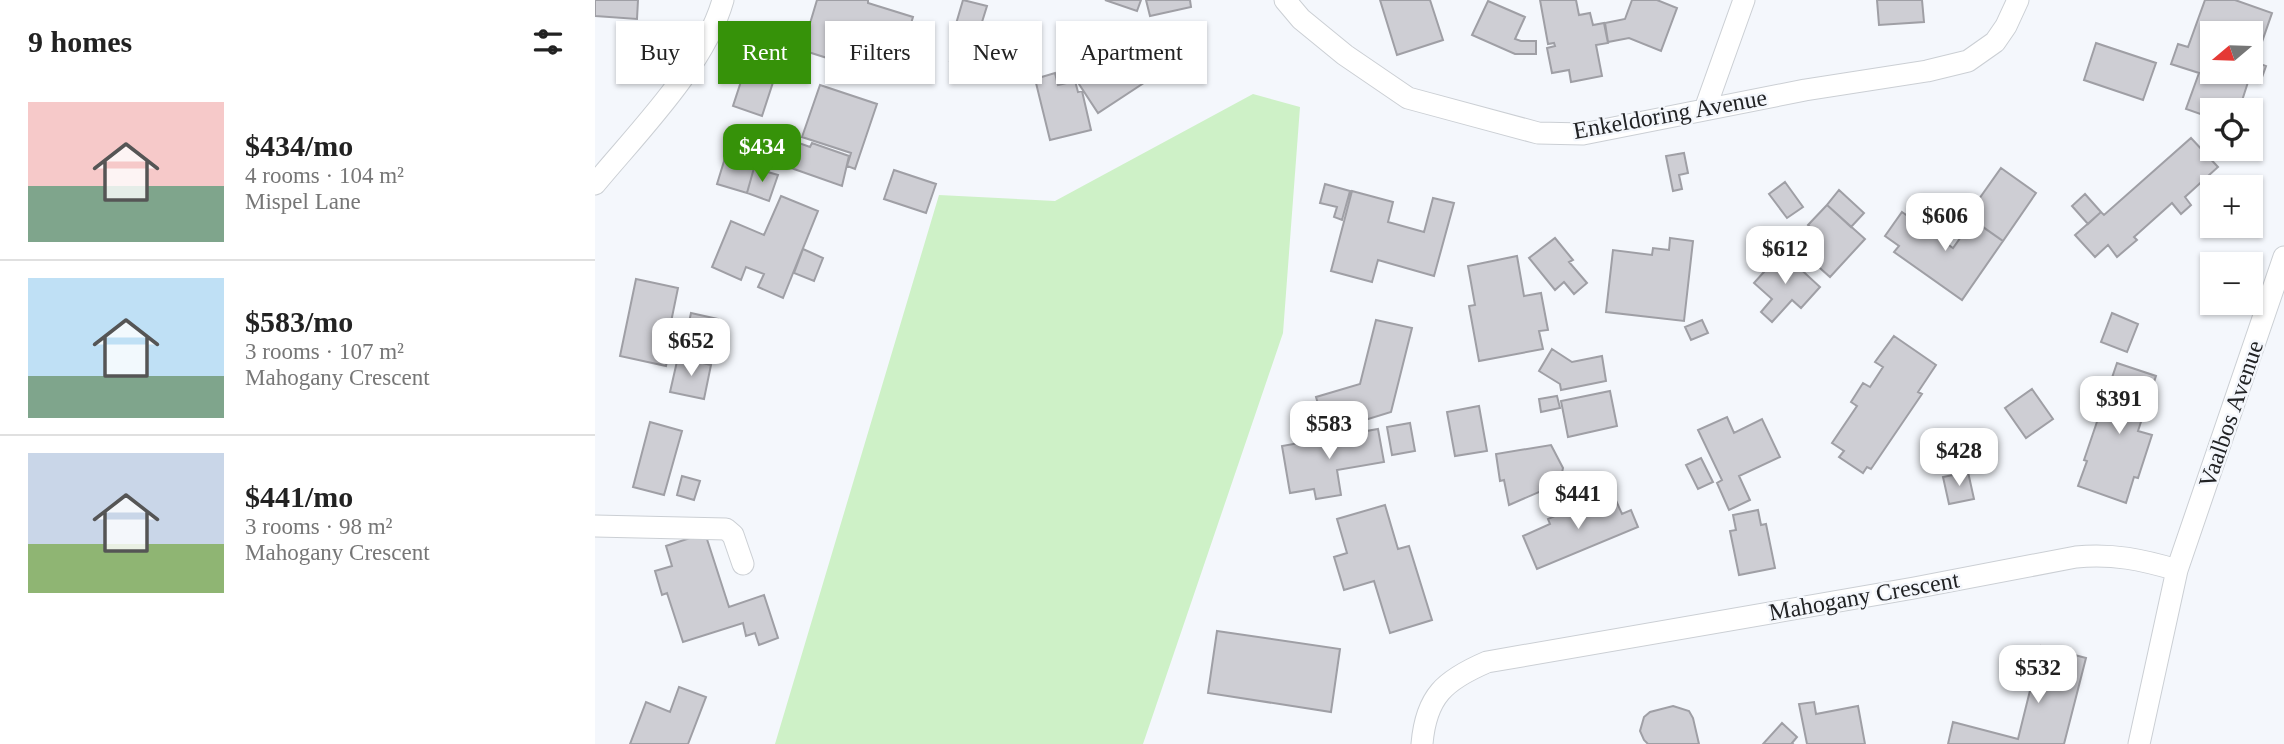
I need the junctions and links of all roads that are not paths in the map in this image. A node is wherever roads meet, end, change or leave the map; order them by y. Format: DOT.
graph roads {
  1 [pos="723,0"];
  2 [pos="1285,0"];
  3 [pos="1744,0"];
  4 [pos="2018,0"];
  5 [pos="1706,109"];
  6 [pos="595,184"];
  7 [pos="2284,257"];
  8 [pos="595,526"];
  9 [pos="743,564"];
  10 [pos="2177,570"];
  11 [pos="1422,744"];
  12 [pos="2139,744"];
  1 -- 6 [label="street"];
  2 -- 5 [label="street, Enkeldoring Avenue"];
  3 -- 5 [label="street"];
  4 -- 5 [label="street, Enkeldoring Avenue"];
  7 -- 10 [label="street, Vaalbos Avenue"];
  8 -- 9 [label="street"];
  10 -- 11 [label="street, Mahogany Crescent"];
  10 -- 12 [label="street"];
}
